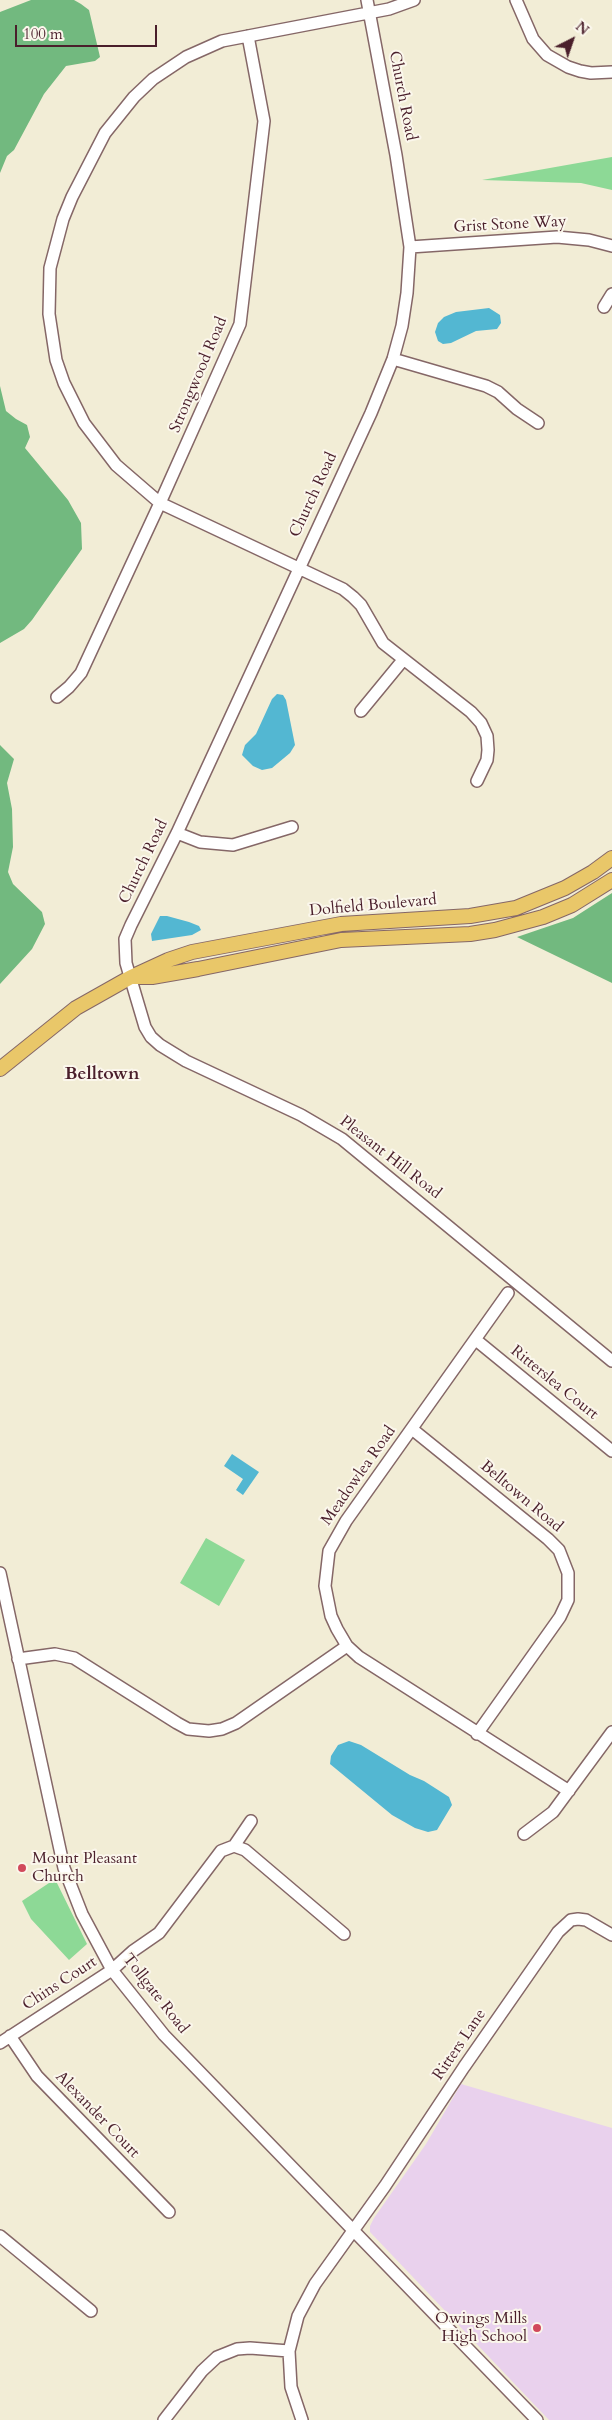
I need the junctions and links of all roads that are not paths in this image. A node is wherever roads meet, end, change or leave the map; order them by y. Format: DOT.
graph roads {
  1 [pos="366,0"];
  2 [pos="414,0"];
  3 [pos="516,0"];
  4 [pos="369,13"];
  5 [pos="248,36"];
  6 [pos="612,72"];
  7 [pos="612,246"];
  8 [pos="410,247"];
  9 [pos="612,294"];
  10 [pos="604,307"];
  11 [pos="393,359"];
  12 [pos="538,423"];
  13 [pos="160,503"];
  14 [pos="298,568"];
  15 [pos="402,660"];
  16 [pos="57,697"];
  17 [pos="361,712"];
  18 [pos="477,781"];
  19 [pos="292,827"];
  20 [pos="177,833"];
  21 [pos="612,858"];
  22 [pos="612,880"];
  23 [pos="131,977"];
  24 [pos="0,1069"];
  25 [pos="508,1293"];
  26 [pos="476,1340"];
  27 [pos="612,1361"];
  28 [pos="412,1429"];
  29 [pos="612,1451"];
  30 [pos="0,1573"];
  31 [pos="347,1646"];
  32 [pos="18,1660"];
  33 [pos="612,1732"];
  34 [pos="477,1734"];
  35 [pos="569,1792"];
  36 [pos="251,1821"];
  37 [pos="524,1834"];
  38 [pos="234,1846"];
  39 [pos="344,1934"];
  40 [pos="612,1935"];
  41 [pos="112,1970"];
  42 [pos="5,2040"];
  43 [pos="169,2212"];
  44 [pos="354,2230"];
  45 [pos="0,2236"];
  46 [pos="91,2311"];
  47 [pos="289,2351"];
  48 [pos="164,2420"];
  49 [pos="302,2420"];
  50 [pos="537,2420"];
  1 -- 4 [label="street, Church Road"];
  2 -- 4 [label="street"];
  3 -- 6 [label="street"];
  4 -- 5 [label="street"];
  4 -- 8 [label="street, Church Road"];
  5 -- 13 [label="street, Strongwood Road"];
  5 -- 13 [label="street"];
  7 -- 8 [label="street, Grist Stone Way"];
  8 -- 11 [label="street, Church Road"];
  9 -- 10 [label="street"];
  11 -- 12 [label="street"];
  11 -- 14 [label="street, Church Road"];
  13 -- 14 [label="street"];
  13 -- 16 [label="street, Strongwood Road"];
  14 -- 15 [label="street"];
  14 -- 20 [label="street, Church Road"];
  15 -- 17 [label="street"];
  15 -- 18 [label="street"];
  19 -- 20 [label="street"];
  20 -- 23 [label="street, Church Road"];
  21 -- 23 [label="main road, Dolfield Boulevard"];
  22 -- 23 [label="main road, Dolfield Boulevard"];
  23 -- 24 [label="main road, Dolfield Boulevard"];
  23 -- 27 [label="street, Pleasant Hill Road"];
  25 -- 26 [label="street, Meadowlea Road"];
  26 -- 28 [label="street, Meadowlea Road"];
  26 -- 29 [label="street, Ritterslea Court"];
  28 -- 31 [label="street, Meadowlea Road"];
  28 -- 34 [label="street, Belltown Road"];
  30 -- 32 [label="street, Tollgate Road"];
  31 -- 32 [label="street"];
  31 -- 34 [label="street, Meadowlea Road"];
  32 -- 41 [label="street, Tollgate Road"];
  33 -- 35 [label="street"];
  34 -- 35 [label="street, Meadowlea Road"];
  35 -- 37 [label="street"];
  36 -- 38 [label="street, Chins Court"];
  38 -- 39 [label="street"];
  38 -- 41 [label="street, Chins Court"];
  40 -- 44 [label="street, Ritters Lane"];
  41 -- 42 [label="street, Chins Court"];
  41 -- 44 [label="street, Tollgate Road"];
  42 -- 43 [label="street, Alexander Court"];
  44 -- 47 [label="street, Ritters Lane"];
  44 -- 50 [label="street, Tollgate Road"];
  45 -- 46 [label="street"];
  47 -- 48 [label="street"];
  47 -- 49 [label="street, Ritters Lane"];
}
